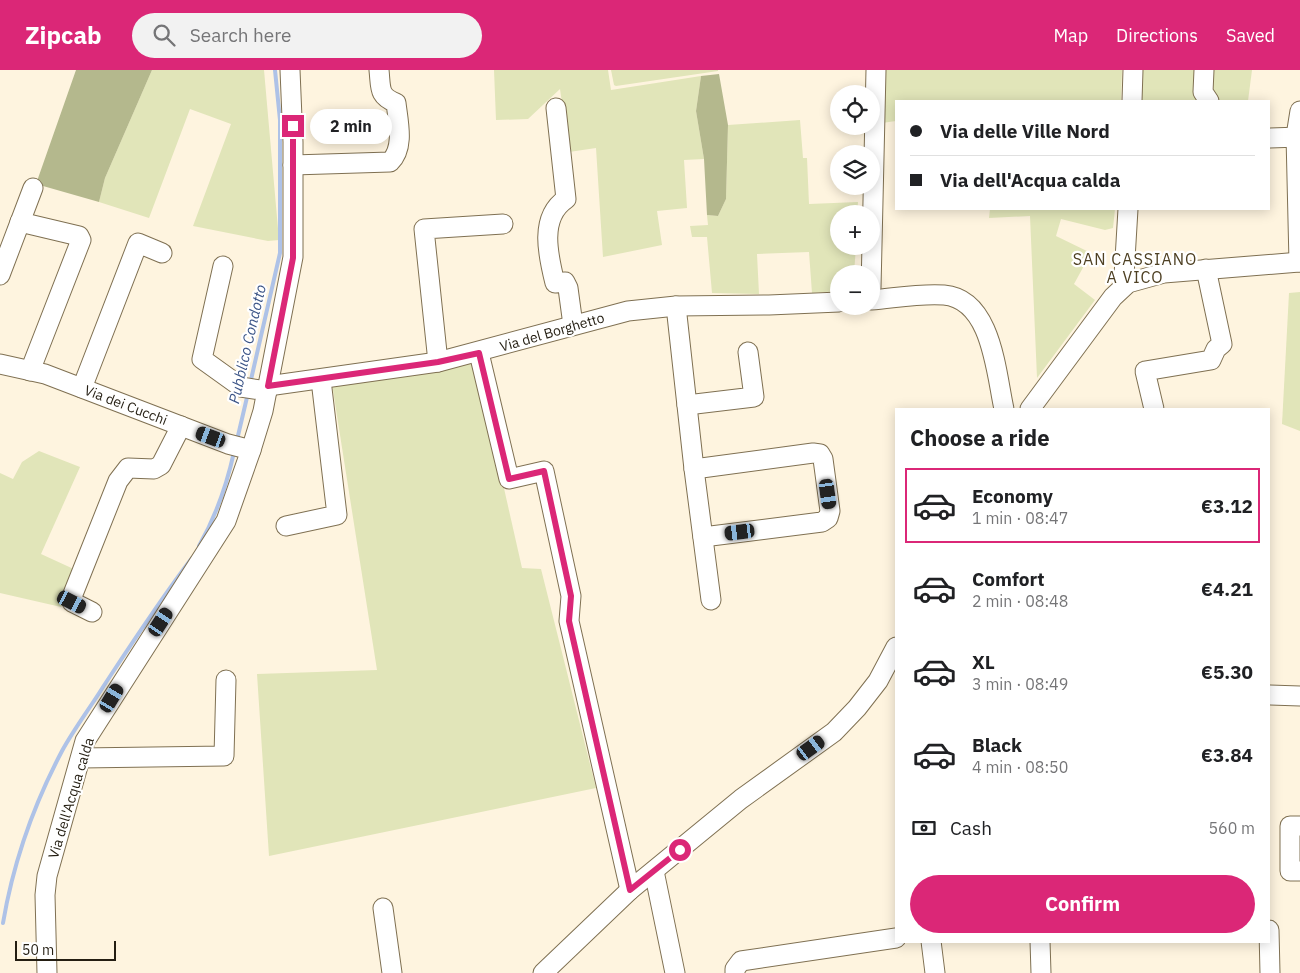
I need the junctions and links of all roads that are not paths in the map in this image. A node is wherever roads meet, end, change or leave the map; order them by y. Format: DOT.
graph roads {
  1 [pos="290,70"];
  2 [pos="379,70"];
  3 [pos="876,70"];
  4 [pos="1133,70"];
  5 [pos="1204,70"];
  6 [pos="1132,100"];
  7 [pos="1207,100"];
  8 [pos="556,108"];
  9 [pos="1300,111"];
  10 [pos="1298,137"];
  11 [pos="1270,138"];
  12 [pos="293,165"];
  13 [pos="33,188"];
  14 [pos="1128,210"];
  15 [pos="20,222"];
  16 [pos="503,224"];
  17 [pos="162,253"];
  18 [pos="1299,262"];
  19 [pos="872,265"];
  20 [pos="223,266"];
  21 [pos="1206,268"];
  22 [pos="0,274"];
  23 [pos="1128,284"];
  24 [pos="880,299"];
  25 [pos="830,303"];
  26 [pos="676,306"];
  27 [pos="573,325"];
  28 [pos="748,352"];
  29 [pos="479,353"];
  30 [pos="438,362"];
  31 [pos="0,364"];
  32 [pos="30,371"];
  33 [pos="321,380"];
  34 [pos="82,388"];
  35 [pos="259,389"];
  36 [pos="687,405"];
  37 [pos="1004,408"];
  38 [pos="1031,408"];
  39 [pos="1154,408"];
  40 [pos="181,426"];
  41 [pos="252,450"];
  42 [pos="694,469"];
  43 [pos="286,526"];
  44 [pos="703,537"];
  45 [pos="712,600"];
  46 [pos="92,612"];
  47 [pos="895,649"];
  48 [pos="226,680"];
  49 [pos="1270,695"];
  50 [pos="1300,696"];
  51 [pos="81,758"];
  52 [pos="1300,826"];
  53 [pos="654,871"];
  54 [pos="1300,871"];
  55 [pos="630,890"];
  56 [pos="383,908"];
  57 [pos="895,938"];
  58 [pos="931,943"];
  59 [pos="1040,943"];
  60 [pos="1269,943"];
  61 [pos="47,973"];
  62 [pos="392,973"];
  63 [pos="543,973"];
  64 [pos="675,973"];
  65 [pos="735,973"];
  66 [pos="935,973"];
  67 [pos="1041,973"];
  68 [pos="1270,973"];
  1 -- 12 [label="street, Via dell'Acqua calda"];
  2 -- 12 [label="street"];
  3 -- 19 [label="street"];
  4 -- 6 [label="street"];
  5 -- 7 [label="street"];
  8 -- 27 [label="street"];
  9 -- 10 [label="street"];
  10 -- 11 [label="street"];
  10 -- 18 [label="street"];
  12 -- 35 [label="street, Via dell'Acqua calda"];
  13 -- 15 [label="street"];
  14 -- 23 [label="street"];
  15 -- 22 [label="street"];
  15 -- 32 [label="street"];
  16 -- 30 [label="street"];
  17 -- 34 [label="street"];
  18 -- 21 [label="street"];
  20 -- 35 [label="street"];
  21 -- 23 [label="street"];
  21 -- 39 [label="street"];
  23 -- 38 [label="street"];
  24 -- 37 [label="street"];
  25 -- 26 [label="street, Via del Borghetto"];
  26 -- 27 [label="street, Via del Borghetto"];
  26 -- 36 [label="street"];
  27 -- 29 [label="street, Via del Borghetto"];
  28 -- 36 [label="street"];
  29 -- 30 [label="street, Via del Borghetto"];
  29 -- 55 [label="street"];
  30 -- 33 [label="street, Via del Borghetto"];
  31 -- 32 [label="street, Via dei Cucchi"];
  32 -- 34 [label="street, Via dei Cucchi"];
  33 -- 35 [label="street, Via del Borghetto"];
  33 -- 43 [label="street"];
  34 -- 40 [label="street, Via dei Cucchi"];
  35 -- 41 [label="street, Via dell'Acqua calda"];
  36 -- 42 [label="street"];
  40 -- 41 [label="street, Via dei Cucchi"];
  40 -- 46 [label="street"];
  41 -- 51 [label="street, Via dell'Acqua calda"];
  42 -- 44 [label="street"];
  42 -- 44 [label="street"];
  44 -- 45 [label="street"];
  47 -- 53 [label="street"];
  48 -- 51 [label="street"];
  49 -- 50 [label="street"];
  51 -- 61 [label="street, Via dell'Acqua calda"];
  52 -- 54 [label="street"];
  53 -- 55 [label="street"];
  53 -- 64 [label="street"];
  55 -- 63 [label="street"];
  56 -- 62 [label="street"];
  57 -- 65 [label="street"];
  58 -- 66 [label="street"];
  59 -- 67 [label="street"];
  60 -- 68 [label="street"];
}
